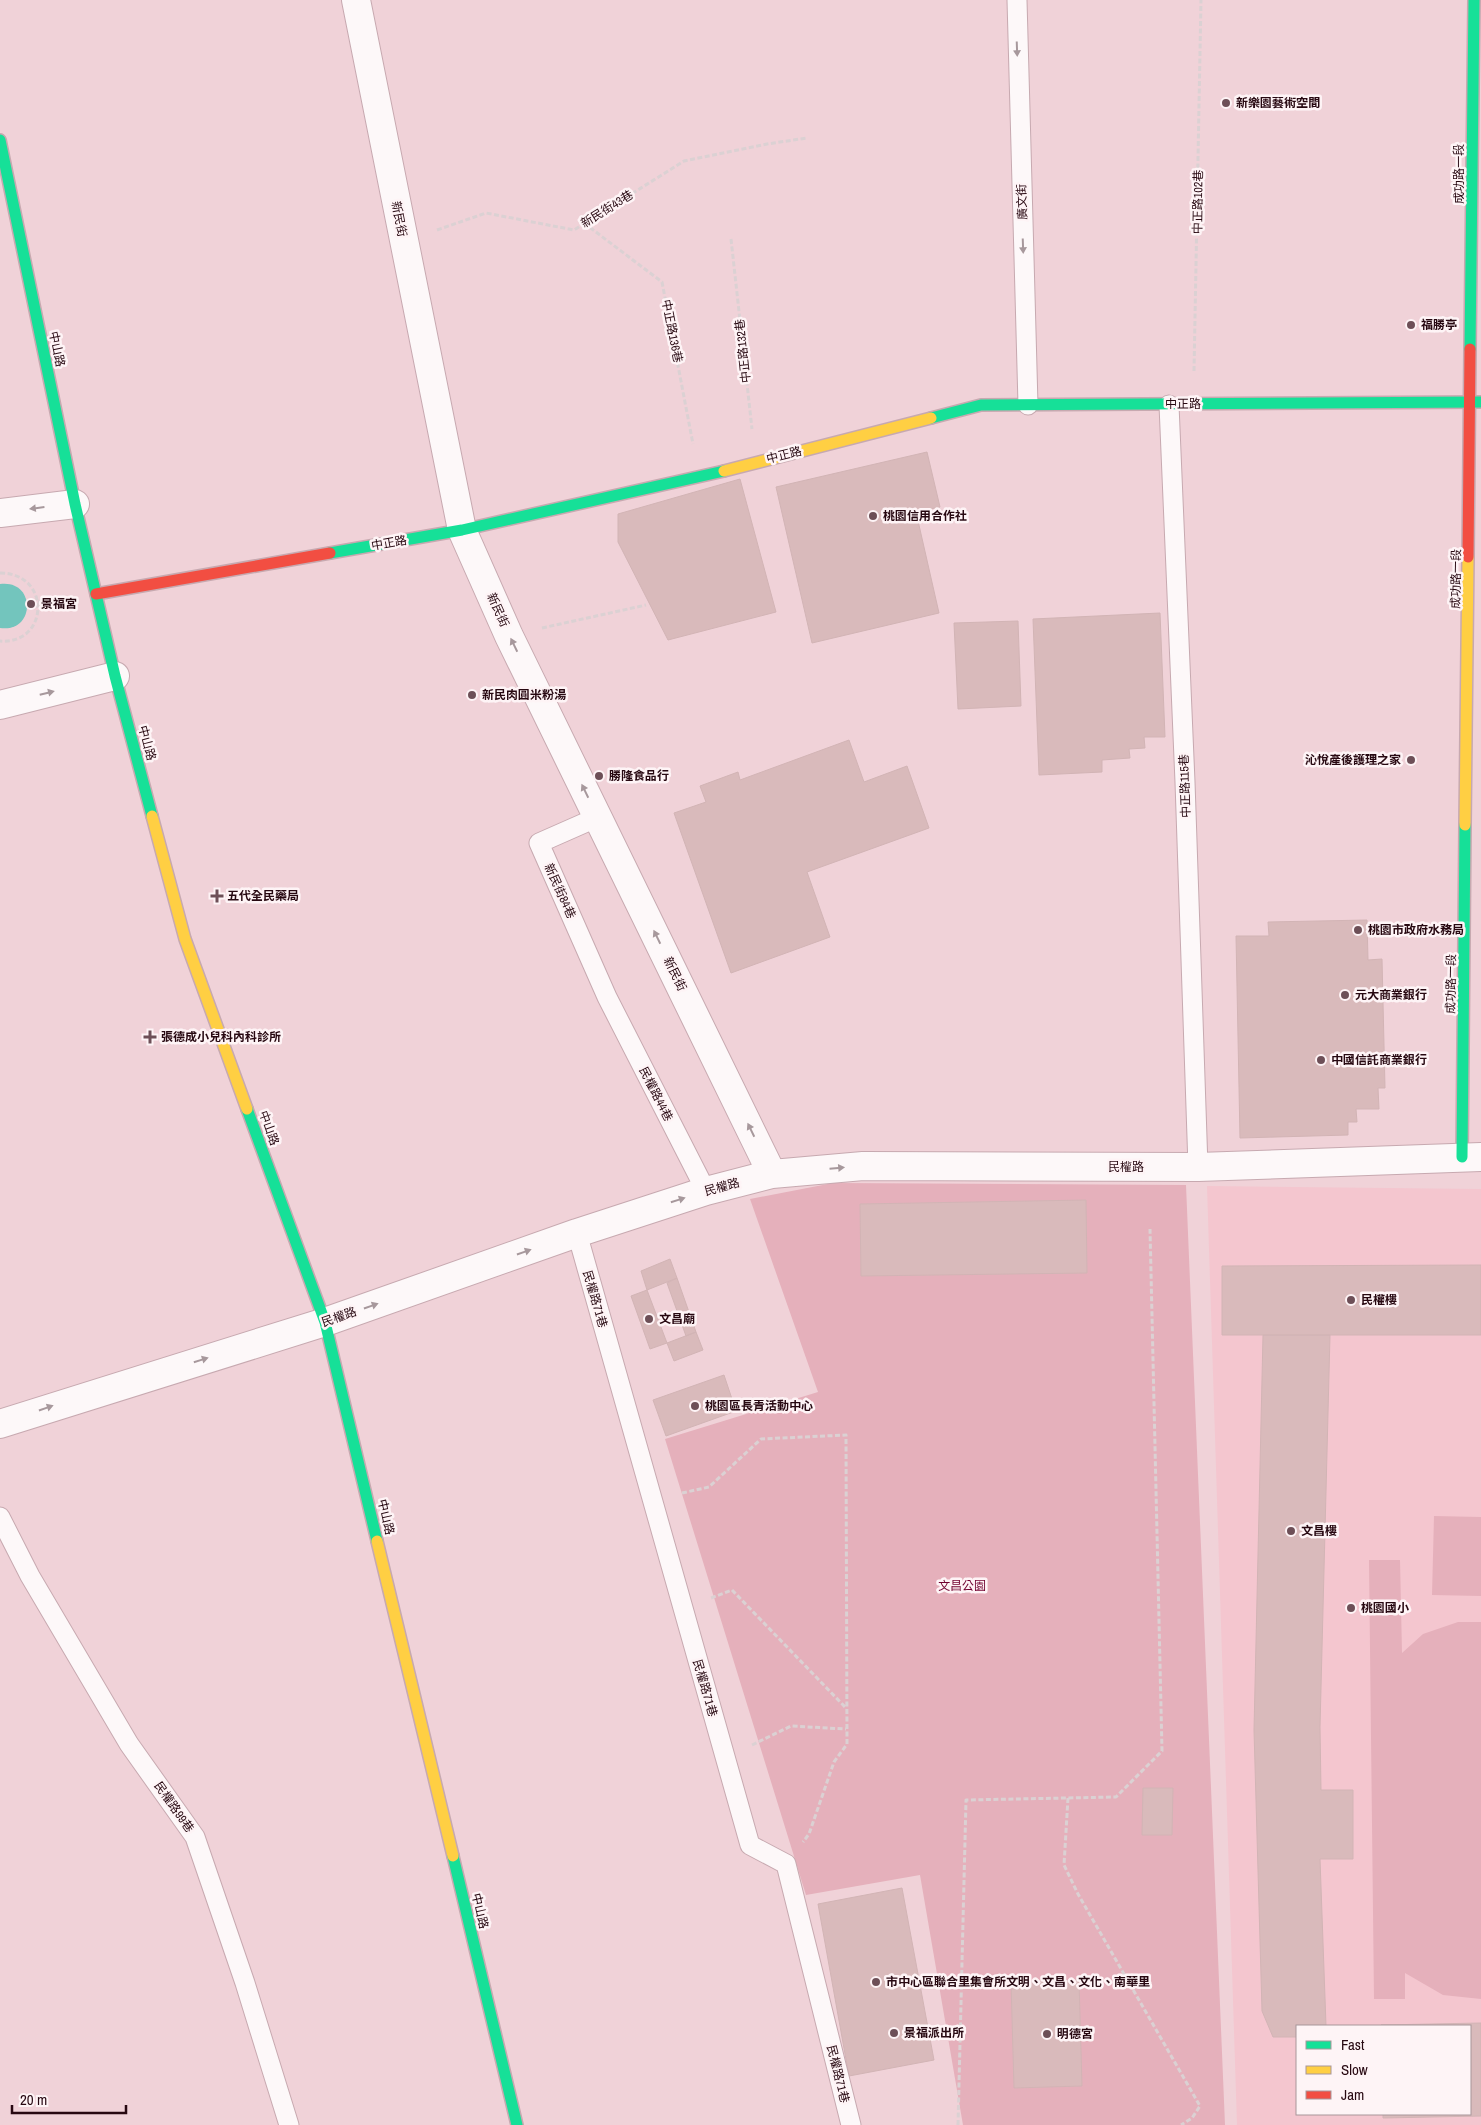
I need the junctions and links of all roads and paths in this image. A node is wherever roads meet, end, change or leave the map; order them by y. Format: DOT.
graph roads {
  1 [pos="356,0"];
  2 [pos="1017,0"];
  3 [pos="1202,0"];
  4 [pos="1474,0"];
  5 [pos="807,138"];
  6 [pos="0,140"];
  7 [pos="584,223"];
  8 [pos="731,239"];
  9 [pos="403,242"];
  10 [pos="1476,402"];
  11 [pos="1169,404"];
  12 [pos="1194,404"];
  13 [pos="1028,405"];
  14 [pos="756,462"];
  15 [pos="699,477"];
  16 [pos="74,504"];
  17 [pos="0,513"];
  18 [pos="462,530"];
  19 [pos="0,573"];
  20 [pos="96,594"];
  21 [pos="70,595"];
  22 [pos="38,602"];
  23 [pos="646,605"];
  24 [pos="509,636"];
  25 [pos="0,641"];
  26 [pos="115,676"];
  27 [pos="0,704"];
  28 [pos="1474,752"];
  29 [pos="598,816"];
  30 [pos="607,997"];
  31 [pos="1472,1157"];
  32 [pos="1198,1167"];
  33 [pos="772,1174"];
  34 [pos="706,1190"];
  35 [pos="1150,1229"];
  36 [pos="577,1233"];
  37 [pos="325,1322"];
  38 [pos="0,1424"];
  39 [pos="652,1500"];
  40 [pos="0,1517"];
  41 [pos="683,1608"];
  42 [pos="846,1708"];
  43 [pos="846,1729"];
  44 [pos="725,1758"];
  45 [pos="1068,1798"];
  46 [pos="786,1864"];
  47 [pos="288,2125"];
  48 [pos="517,2125"];
  49 [pos="851,2125"];
  50 [pos="958,2125"];
  51 [pos="1181,2125"];
  1 -- 9 [label="street, 新民街"];
  2 -- 13 [label="lane, 廣文街, one-way"];
  3 -- 12 [label="path, 中正路102巷"];
  4 -- 10 [label="street, 成功路一段"];
  5 -- 7 [label="path, 新民街43巷"];
  6 -- 16 [label="street, 中山路"];
  7 -- 9 [label="path, 新民街43巷"];
  7 -- 15 [label="path, 中正路136巷"];
  8 -- 14 [label="path, 中正路132巷"];
  9 -- 18 [label="street, 新民街"];
  10 -- 12 [label="street, 中正路"];
  10 -- 28 [label="street, 成功路一段"];
  11 -- 12 [label="street, 中正路"];
  11 -- 13 [label="street, 中正路"];
  11 -- 32 [label="lane, 中正路115巷"];
  13 -- 14 [label="street, 中正路"];
  14 -- 15 [label="street, 中正路"];
  15 -- 18 [label="street, 中正路"];
  16 -- 17 [label="street, one-way"];
  16 -- 20 [label="street, 中山路"];
  18 -- 20 [label="street, 中正路"];
  18 -- 24 [label="street, 新民街"];
  19 -- 22 [label="path"];
  20 -- 26 [label="street, 中山路"];
  21 -- 22 [label="path"];
  22 -- 25 [label="path"];
  23 -- 24 [label="path"];
  29 -- 24 [label="street, 新民街, one-way"];
  27 -- 26 [label="street, one-way"];
  26 -- 37 [label="street, 中山路"];
  28 -- 31 [label="street, 成功路一段"];
  29 -- 30 [label="lane, 新民街84巷"];
  33 -- 29 [label="street, 新民街, one-way"];
  30 -- 34 [label="lane, 民權路44巷"];
  31 -- 32 [label="street, 民權路"];
  33 -- 32 [label="street, 民權路, one-way"];
  33 -- 34 [label="street, 民權路"];
  36 -- 34 [label="street, 民權路, one-way"];
  35 -- 45 [label="path"];
  37 -- 36 [label="street, 民權路, one-way"];
  36 -- 39 [label="lane, 民權路71巷"];
  38 -- 37 [label="street, 民權路, one-way"];
  37 -- 48 [label="street, 中山路"];
  39 -- 41 [label="lane, 民權路71巷"];
  39 -- 42 [label="path"];
  40 -- 47 [label="lane, 民權路99巷"];
  41 -- 42 [label="path"];
  41 -- 44 [label="lane, 民權路71巷"];
  42 -- 43 [label="path"];
  43 -- 44 [label="path"];
  43 -- 46 [label="path"];
  44 -- 46 [label="lane, 民權路71巷"];
  45 -- 50 [label="path"];
  45 -- 51 [label="path"];
  46 -- 49 [label="lane, 民權路71巷"];
}
